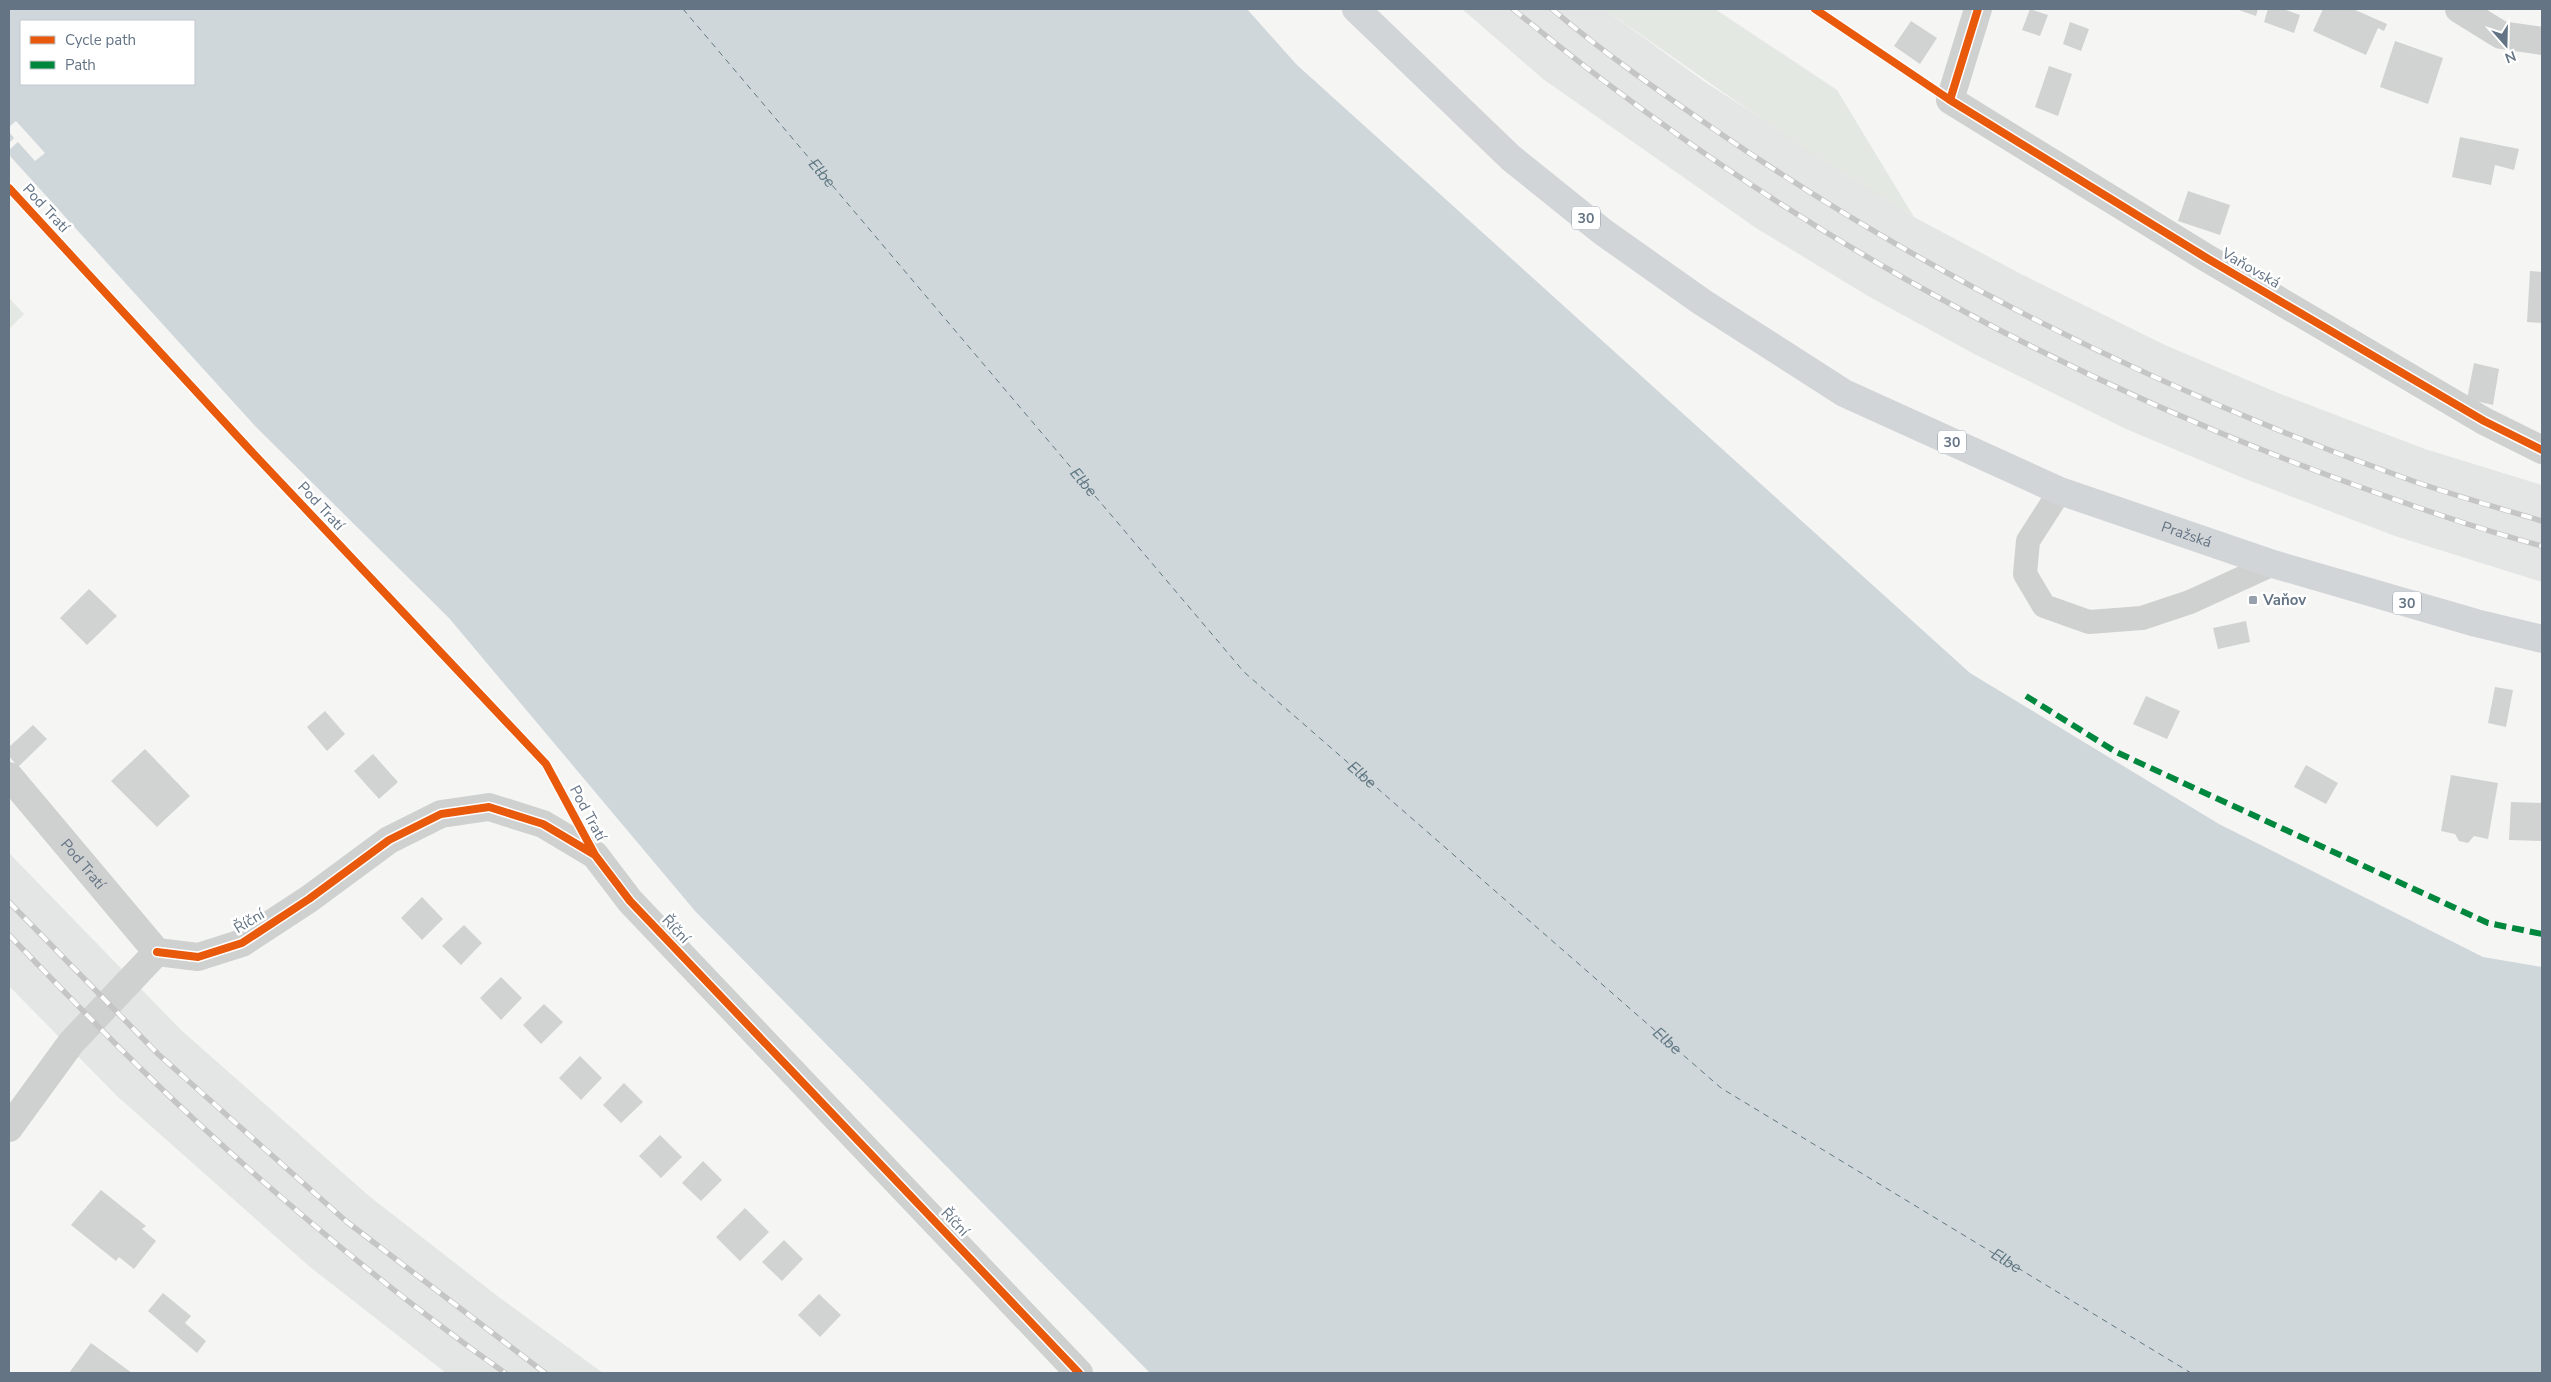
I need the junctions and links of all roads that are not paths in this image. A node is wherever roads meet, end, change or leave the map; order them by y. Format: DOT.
graph roads {
  1 [pos="1356,9"];
  2 [pos="1978,9"];
  3 [pos="2459,9"];
  4 [pos="2542,40"];
  5 [pos="2542,450"];
  6 [pos="2060,491"];
  7 [pos="2273,564"];
  8 [pos="2542,639"];
  9 [pos="9,776"];
  10 [pos="157,952"];
  11 [pos="9,1128"];
  12 [pos="1079,1373"];
  1 -- 6 [label="main road, Pražská / 30"];
  2 -- 5 [label="street, Vaňovská"];
  3 -- 4 [label="street"];
  6 -- 7 [label="main road, Pražská / 30"];
  6 -- 7 [label="lane"];
  7 -- 8 [label="main road, Pražská / 30"];
  9 -- 10 [label="street, Pod Tratí"];
  10 -- 11 [label="street"];
  10 -- 12 [label="street, Říční"];
}
